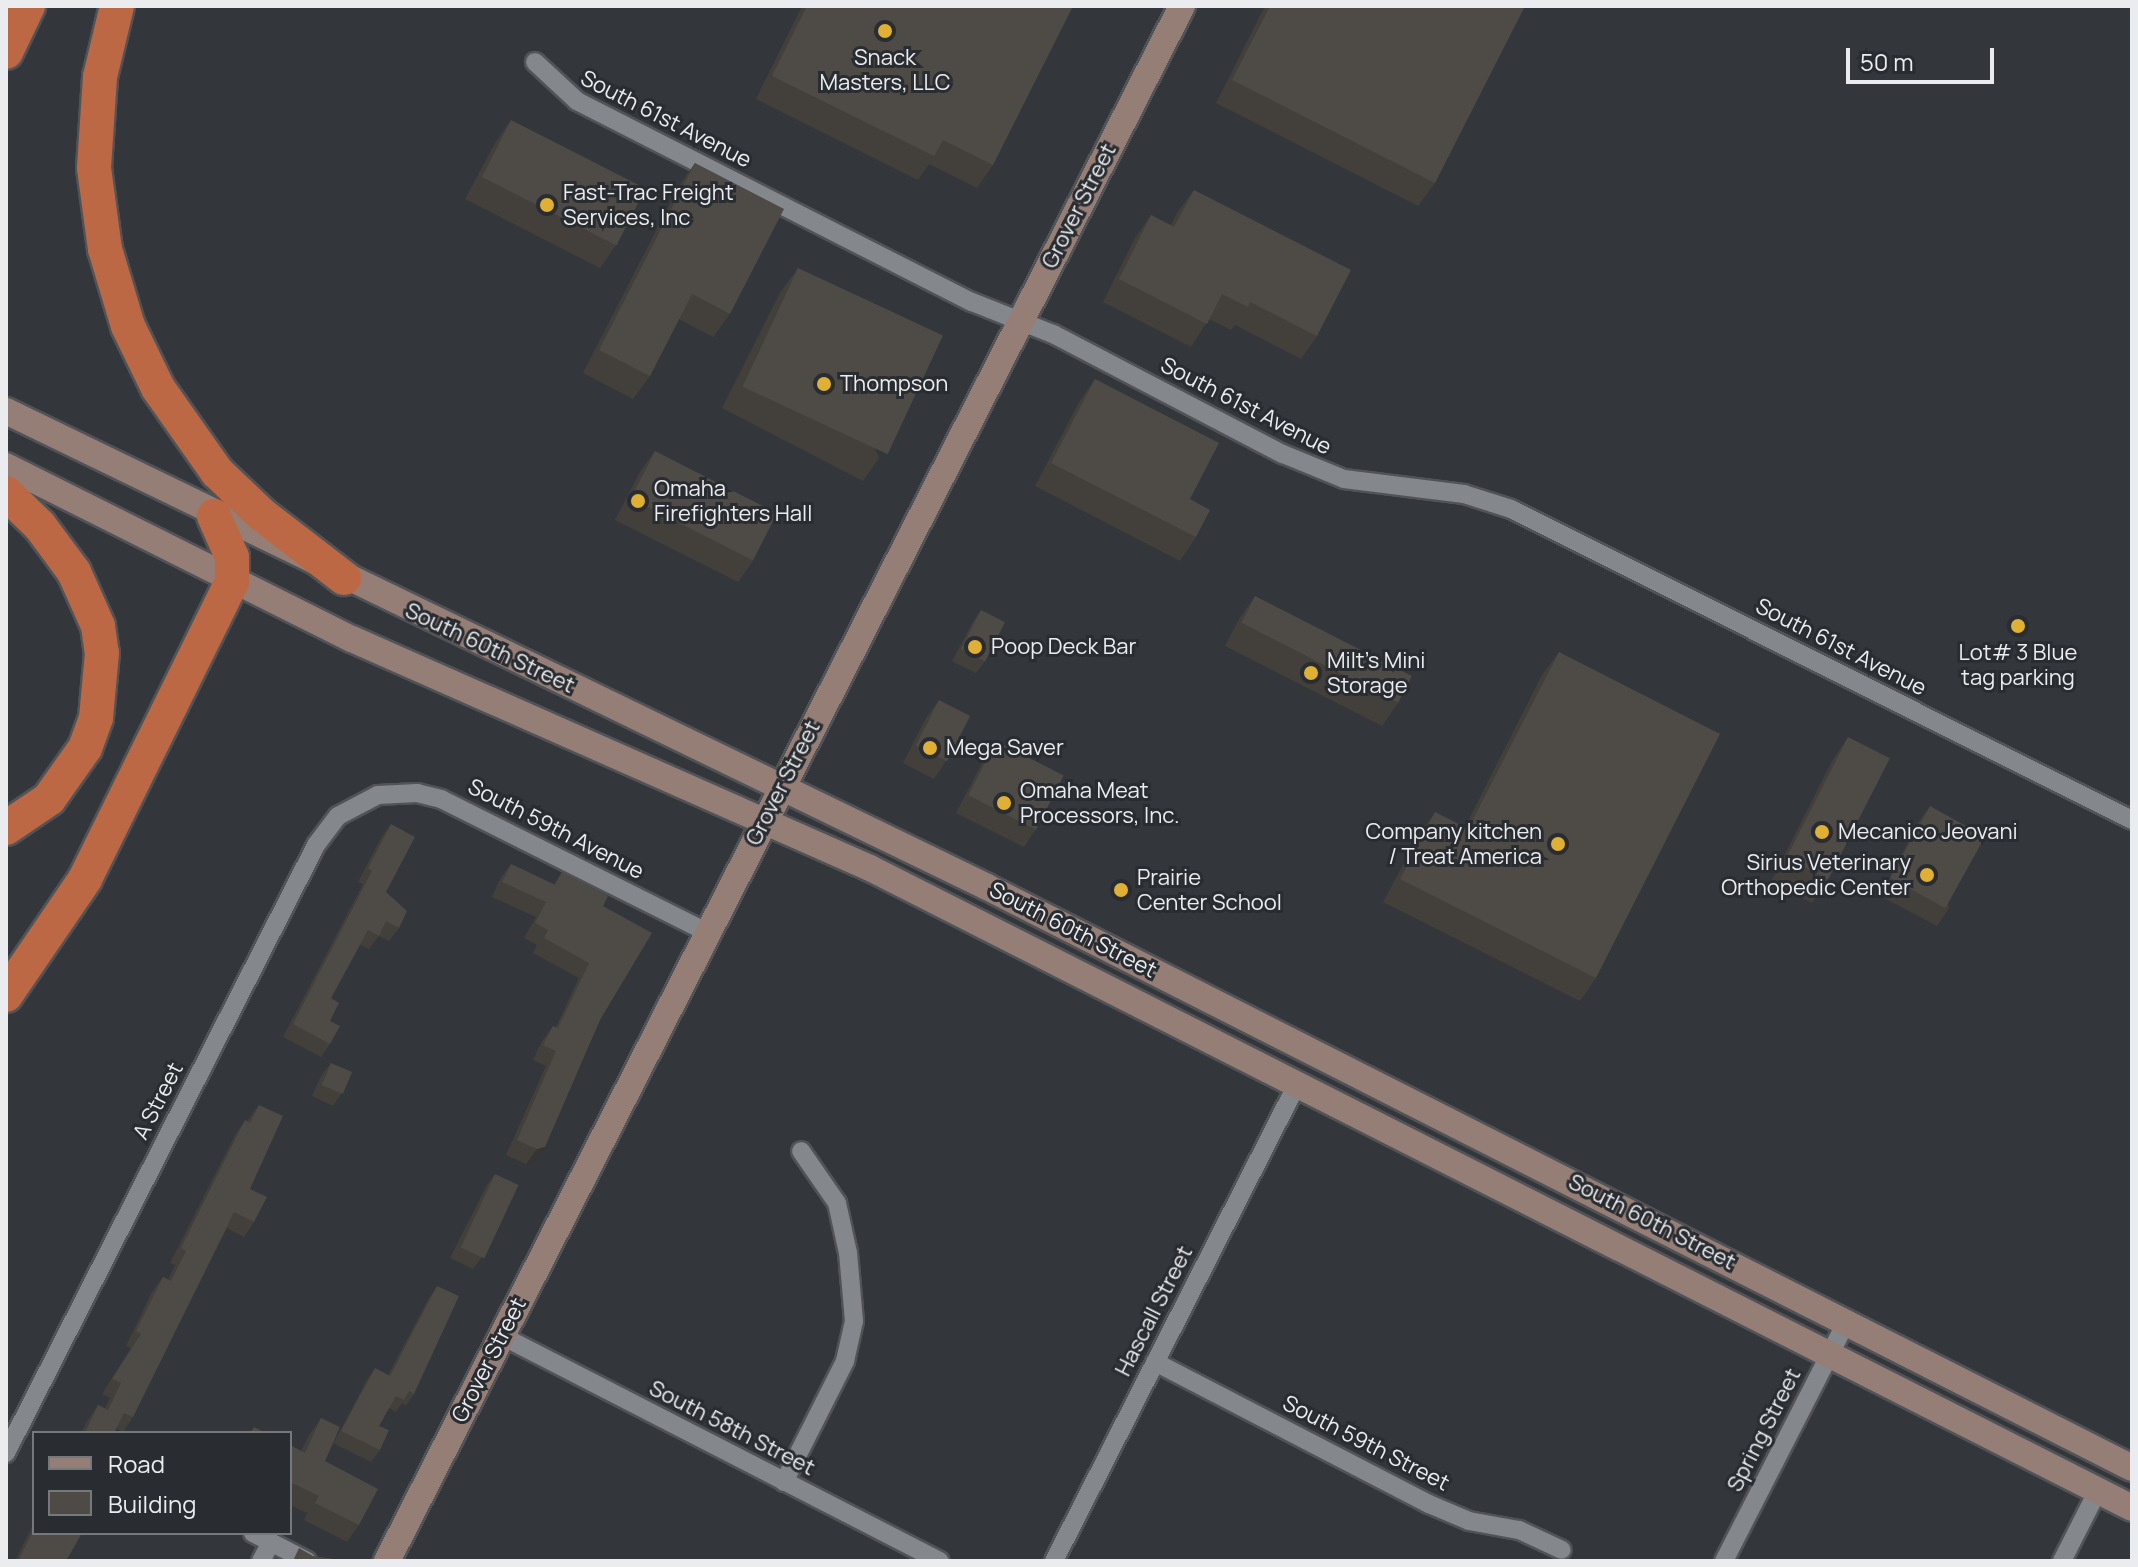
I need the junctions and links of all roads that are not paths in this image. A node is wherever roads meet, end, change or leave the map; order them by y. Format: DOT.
graph roads {
  1 [pos="28,6"];
  2 [pos="117,6"];
  3 [pos="1182,6"];
  4 [pos="6,52"];
  5 [pos="535,62"];
  6 [pos="1021,320"];
  7 [pos="6,411"];
  8 [pos="6,466"];
  9 [pos="6,493"];
  10 [pos="214,516"];
  11 [pos="344,578"];
  12 [pos="232,581"];
  13 [pos="780,787"];
  14 [pos="378,795"];
  15 [pos="764,819"];
  16 [pos="2132,820"];
  17 [pos="6,828"];
  18 [pos="707,932"];
  19 [pos="1092,981"];
  20 [pos="6,995"];
  21 [pos="1268,1029"];
  22 [pos="1297,1084"];
  23 [pos="801,1151"];
  24 [pos="1847,1321"];
  25 [pos="502,1336"];
  26 [pos="1830,1354"];
  27 [pos="1155,1362"];
  28 [pos="6,1453"];
  29 [pos="2132,1468"];
  30 [pos="784,1482"];
  31 [pos="2098,1490"];
  32 [pos="2132,1508"];
  33 [pos="257,1535"];
  34 [pos="271,1542"];
  35 [pos="1562,1550"];
  36 [pos="261,1561"];
  37 [pos="307,1561"];
  38 [pos="387,1561"];
  39 [pos="940,1561"];
  40 [pos="1054,1561"];
  41 [pos="1724,1561"];
  42 [pos="2062,1561"];
  1 -- 4 [label="highway"];
  2 -- 11 [label="highway"];
  3 -- 6 [label="main road, Grover Street"];
  5 -- 6 [label="street, South 61st Avenue"];
  6 -- 13 [label="main road, Grover Street"];
  6 -- 16 [label="street, South 61st Avenue"];
  7 -- 10 [label="main road, South 60th Street"];
  8 -- 12 [label="main road, South 60th Street"];
  9 -- 17 [label="highway"];
  10 -- 11 [label="main road, South 60th Street"];
  10 -- 12 [label="highway"];
  11 -- 13 [label="main road, South 60th Street"];
  12 -- 15 [label="main road, South 60th Street"];
  12 -- 20 [label="highway"];
  13 -- 15 [label="main road, Grover Street"];
  13 -- 21 [label="main road, South 60th Street"];
  14 -- 18 [label="street, South 59th Avenue"];
  14 -- 28 [label="street, A Street"];
  15 -- 18 [label="main road, Grover Street"];
  15 -- 19 [label="main road, South 60th Street"];
  18 -- 25 [label="main road, Grover Street"];
  19 -- 21 [label="main road"];
  19 -- 22 [label="main road, South 60th Street"];
  21 -- 24 [label="main road, South 60th Street"];
  22 -- 26 [label="main road, South 60th Street"];
  22 -- 27 [label="street, Hascall Street"];
  23 -- 30 [label="street"];
  24 -- 26 [label="street, Spring Street"];
  24 -- 29 [label="main road, South 60th Street"];
  25 -- 30 [label="street, South 58th Street"];
  25 -- 38 [label="main road, Grover Street"];
  26 -- 31 [label="main road, South 60th Street"];
  26 -- 41 [label="street, Spring Street"];
  27 -- 35 [label="street, South 59th Street"];
  27 -- 40 [label="street, Hascall Street"];
  30 -- 39 [label="street, South 58th Street"];
  31 -- 32 [label="main road, South 60th Street"];
  31 -- 42 [label="street"];
  33 -- 34 [label="street"];
  34 -- 36 [label="street"];
  34 -- 37 [label="street"];
}
